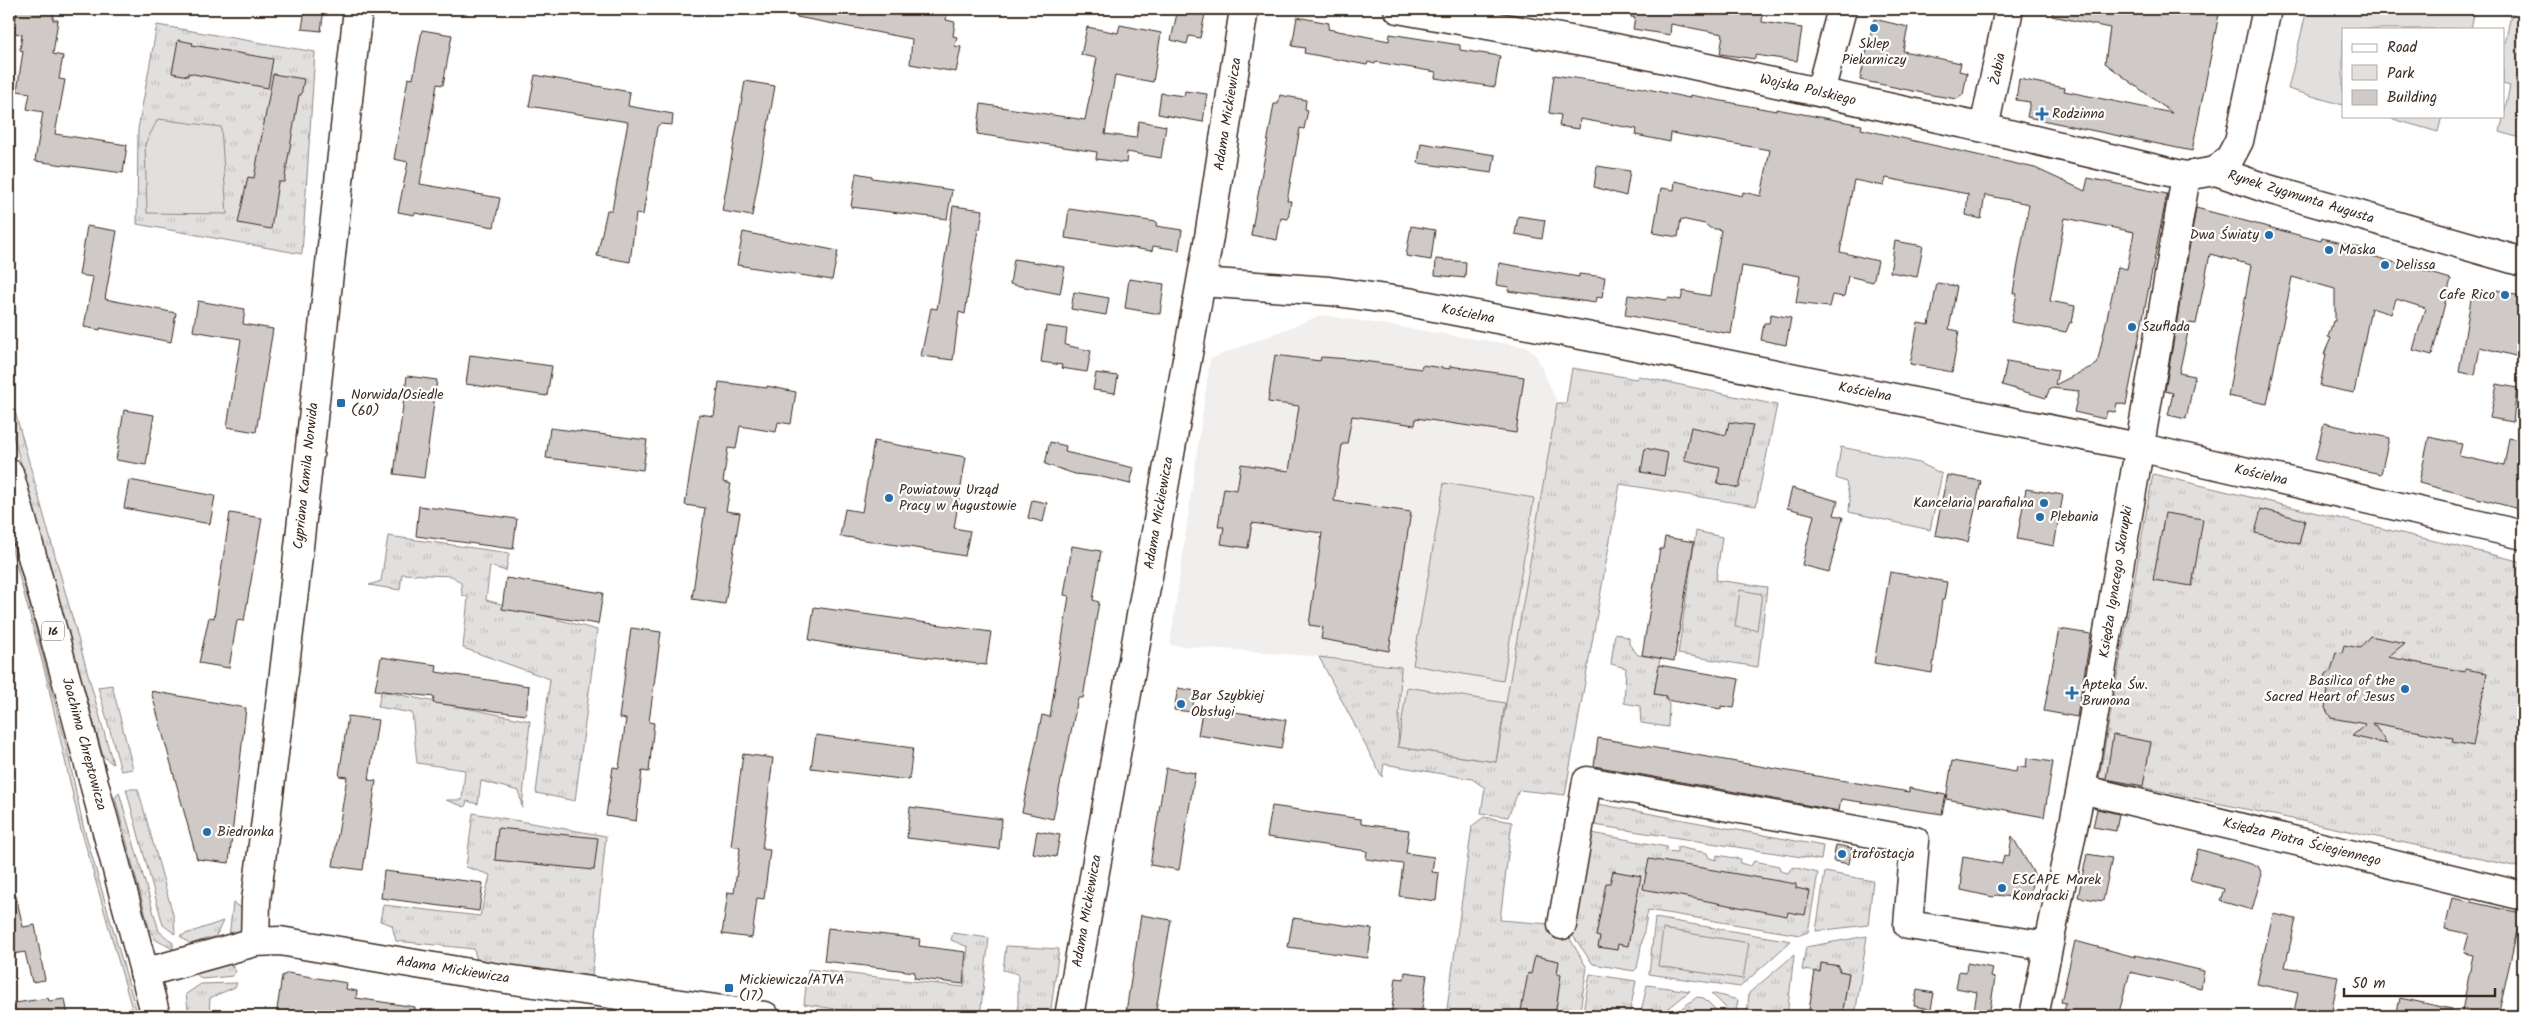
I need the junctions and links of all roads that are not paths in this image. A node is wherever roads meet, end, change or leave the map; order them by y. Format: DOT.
graph roads {
  1 [pos="358,9"];
  2 [pos="1244,9"];
  3 [pos="1398,9"];
  4 [pos="1842,9"];
  5 [pos="2009,9"];
  6 [pos="2267,9"];
  7 [pos="1820,92"];
  8 [pos="1984,128"];
  9 [pos="2216,171"];
  10 [pos="2186,176"];
  11 [pos="2523,262"];
  12 [pos="1201,282"];
  13 [pos="2138,447"];
  14 [pos="9,473"];
  15 [pos="2523,535"];
  16 [pos="2081,788"];
  17 [pos="2523,896"];
  18 [pos="1562,924"];
  19 [pos="255,942"];
  20 [pos="2048,946"];
  21 [pos="144,973"];
  22 [pos="156,1016"];
  23 [pos="765,1016"];
  24 [pos="1069,1016"];
  25 [pos="2034,1016"];
  1 -- 19 [label="street, Cypriana Kamila Norwida"];
  2 -- 12 [label="street, Adama Mickiewicza"];
  3 -- 7 [label="street, Wojska Polskiego"];
  4 -- 7 [label="street"];
  5 -- 8 [label="street, Żabia"];
  6 -- 9 [label="street, Rynek Zygmunta Augusta"];
  7 -- 8 [label="street, Wojska Polskiego"];
  8 -- 10 [label="street, Wojska Polskiego"];
  9 -- 10 [label="street, Wojska Polskiego"];
  9 -- 11 [label="street, Rynek Zygmunta Augusta"];
  10 -- 13 [label="street, Księdza Ignacego Skorupki"];
  12 -- 13 [label="street, Kościelna"];
  12 -- 24 [label="street, Adama Mickiewicza"];
  13 -- 15 [label="street, Kościelna"];
  13 -- 16 [label="street, Księdza Ignacego Skorupki"];
  14 -- 21 [label="street, Joachima Chreptowicza / 16"];
  16 -- 17 [label="street, Księdza Piotra Ściegiennego"];
  16 -- 20 [label="street, Księdza Ignacego Skorupki"];
  18 -- 20 [label="street"];
  19 -- 21 [label="street, Adama Mickiewicza"];
  19 -- 23 [label="street, Adama Mickiewicza"];
  20 -- 25 [label="street, Księdza Ignacego Skorupki"];
  21 -- 22 [label="street, Joachima Chreptowicza / 16"];
}
